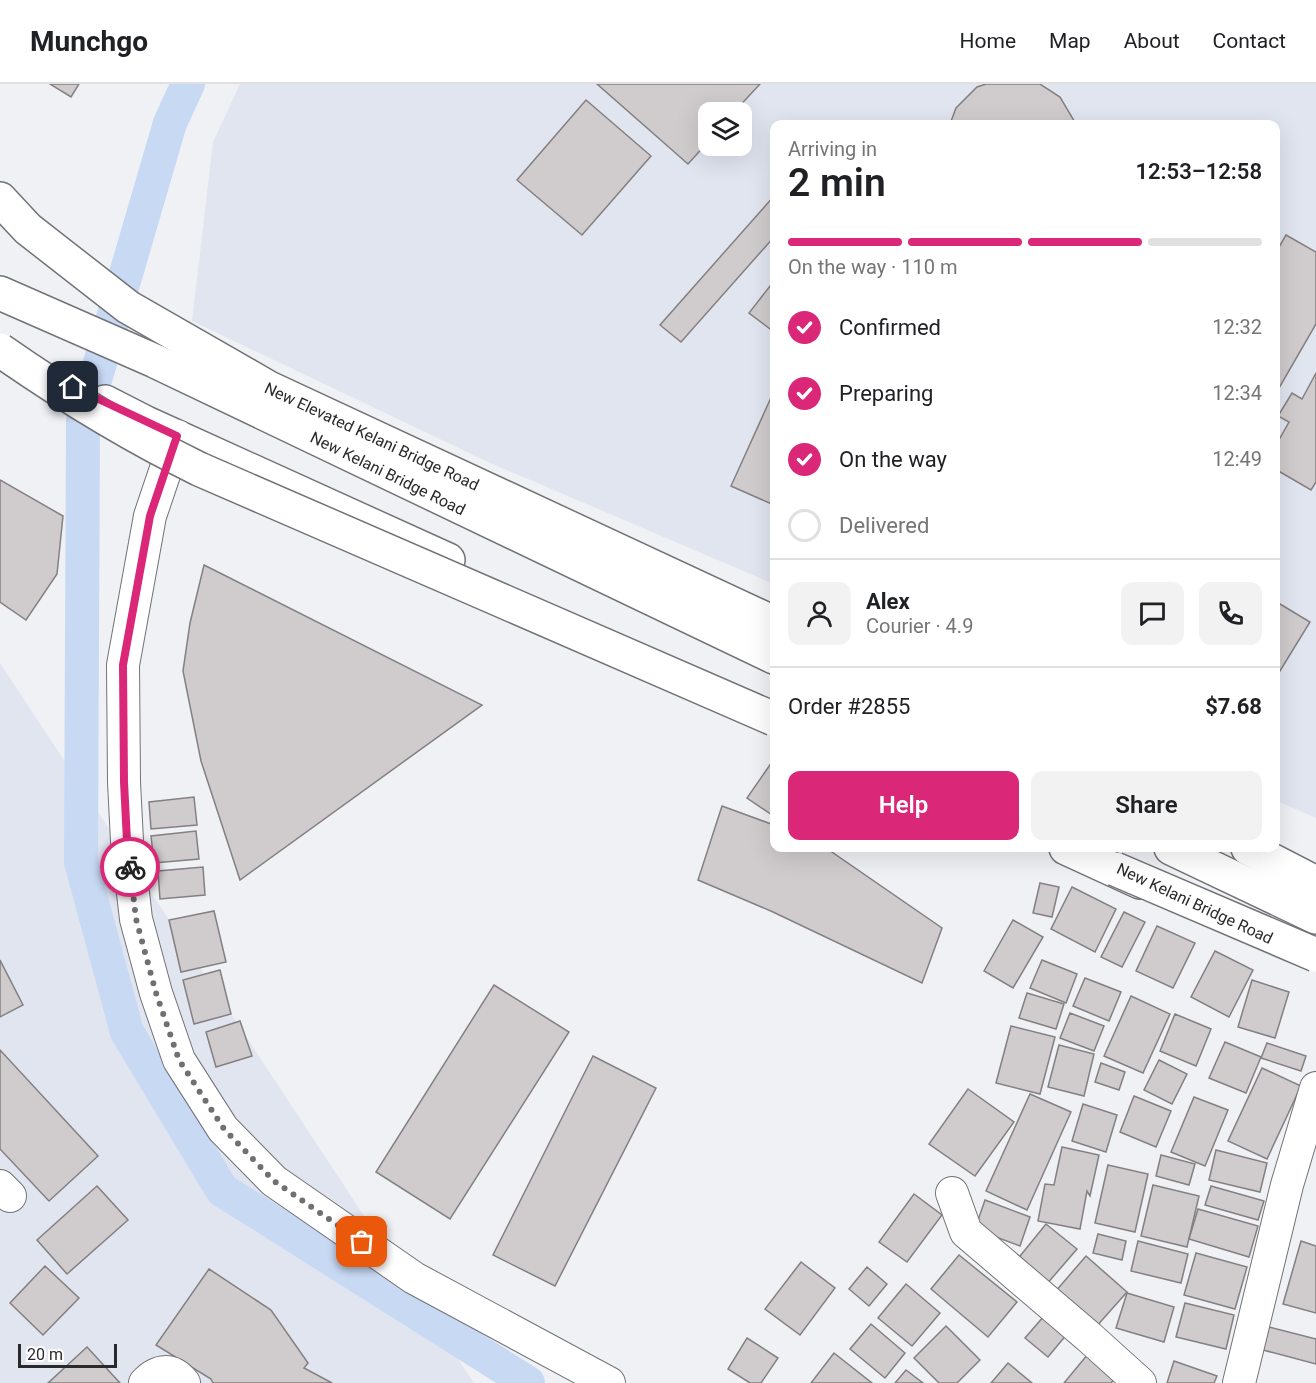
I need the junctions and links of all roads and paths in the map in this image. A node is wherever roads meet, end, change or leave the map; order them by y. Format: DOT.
graph roads {
  1 [pos="0,199"];
  2 [pos="0,293"];
  3 [pos="0,352"];
  4 [pos="177,436"];
  5 [pos="770,621"];
  6 [pos="770,655"];
  7 [pos="770,708"];
  8 [pos="770,717"];
  9 [pos="1075,852"];
  10 [pos="1083,852"];
  11 [pos="1179,852"];
  12 [pos="1256,852"];
  13 [pos="1280,852"];
  14 [pos="1316,867"];
  15 [pos="1115,869"];
  16 [pos="1316,883"];
  17 [pos="1316,917"];
  18 [pos="1316,957"];
  19 [pos="1316,972"];
  20 [pos="1316,1088"];
  21 [pos="952,1193"];
  22 [pos="145,1383"];
  23 [pos="184,1383"];
  24 [pos="609,1383"];
  25 [pos="1140,1383"];
  26 [pos="1239,1383"];
  1 -- 5 [label="main road, New Elevated Kelani Bridge Road"];
  2 -- 6 [label="main road, New Kelani Bridge Road"];
  3 -- 4 [label="main road"];
  3 -- 8 [label="main road, bridge"];
  4 -- 7 [label="main road"];
  4 -- 24 [label="street"];
  9 -- 15 [label="main road"];
  10 -- 18 [label="main road, New Kelani Bridge Road"];
  11 -- 17 [label="main road"];
  12 -- 16 [label="main road"];
  13 -- 14 [label="main road"];
  15 -- 18 [label="main road, bridge"];
  15 -- 19 [label="main road, bridge"];
  20 -- 26 [label="street"];
  21 -- 25 [label="street"];
  22 -- 23 [label="street"];
}
